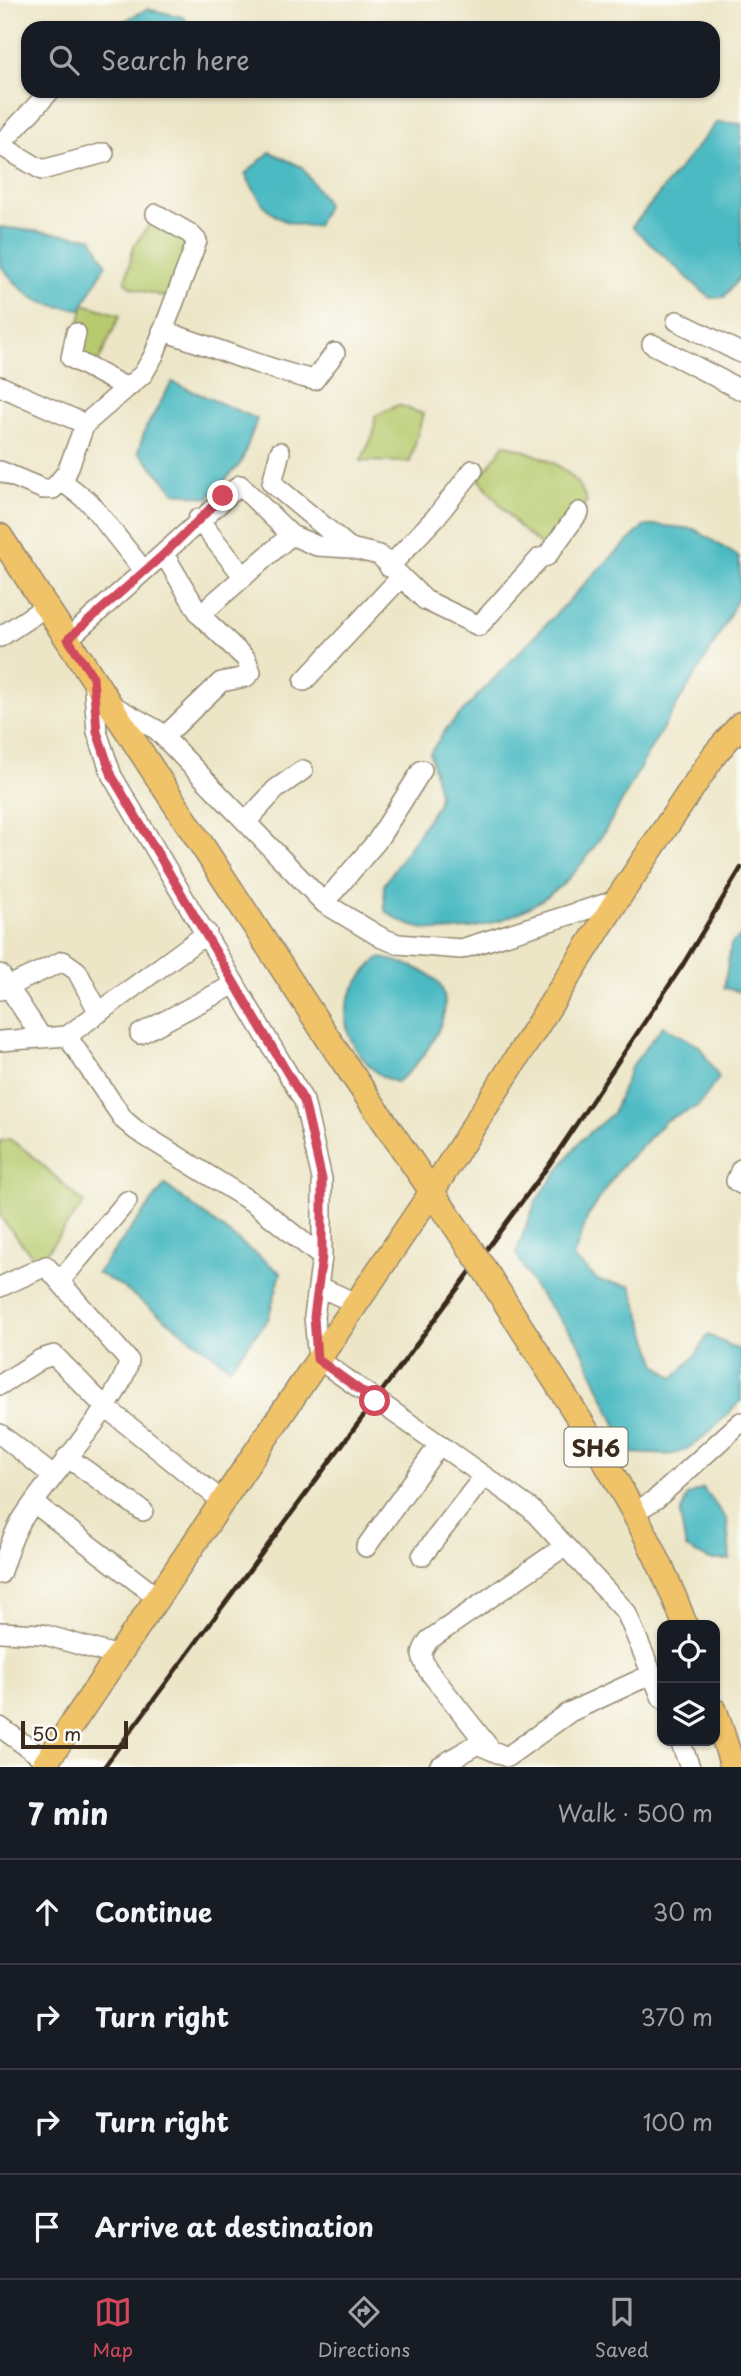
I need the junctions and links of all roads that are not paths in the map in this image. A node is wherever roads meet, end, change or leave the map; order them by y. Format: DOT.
graph roads {
  1 [pos="44,98"];
  2 [pos="0,145"];
  3 [pos="104,153"];
  4 [pos="156,214"];
  5 [pos="677,321"];
  6 [pos="162,331"];
  7 [pos="76,333"];
  8 [pos="652,344"];
  9 [pos="335,353"];
  10 [pos="741,353"];
  11 [pos="0,386"];
  12 [pos="127,388"];
  13 [pos="741,390"];
  14 [pos="85,424"];
  15 [pos="280,452"];
  16 [pos="473,470"];
  17 [pos="0,471"];
  18 [pos="62,481"];
  19 [pos="579,512"];
  20 [pos="198,519"];
  21 [pos="292,535"];
  22 [pos="0,536"];
  23 [pos="350,548"];
  24 [pos="164,554"];
  25 [pos="144,570"];
  26 [pos="394,572"];
  27 [pos="244,577"];
  28 [pos="47,606"];
  29 [pos="200,615"];
  30 [pos="0,637"];
  31 [pos="68,639"];
  32 [pos="93,677"];
  33 [pos="304,681"];
  34 [pos="112,705"];
  35 [pos="741,711"];
  36 [pos="733,731"];
  37 [pos="164,737"];
  38 [pos="303,770"];
  39 [pos="422,770"];
  40 [pos="246,822"];
  41 [pos="617,900"];
  42 [pos="324,903"];
  43 [pos="208,933"];
  44 [pos="3,984"];
  45 [pos="235,984"];
  46 [pos="99,1013"];
  47 [pos="140,1034"];
  48 [pos="66,1036"];
  49 [pos="2,1038"];
  50 [pos="42,1038"];
  51 [pos="741,1170"];
  52 [pos="741,1184"];
  53 [pos="431,1193"];
  54 [pos="127,1201"];
  55 [pos="322,1257"];
  56 [pos="61,1280"];
  57 [pos="0,1287"];
  58 [pos="320,1287"];
  59 [pos="355,1303"];
  60 [pos="317,1359"];
  61 [pos="0,1385"];
  62 [pos="104,1406"];
  63 [pos="741,1422"];
  64 [pos="0,1434"];
  65 [pos="439,1446"];
  66 [pos="67,1457"];
  67 [pos="53,1476"];
  68 [pos="484,1476"];
  69 [pos="222,1501"];
  70 [pos="34,1503"];
  71 [pos="143,1511"];
  72 [pos="635,1512"];
  73 [pos="565,1546"];
  74 [pos="366,1547"];
  75 [pos="422,1556"];
  76 [pos="0,1574"];
  77 [pos="157,1597"];
  78 [pos="683,1620"];
  79 [pos="0,1632"];
  80 [pos="118,1656"];
  81 [pos="652,1674"];
  82 [pos="657,1686"];
  83 [pos="0,1727"];
  84 [pos="720,1727"];
  85 [pos="488,1746"];
  86 [pos="682,1746"];
  87 [pos="510,1762"];
  88 [pos="45,1764"];
  89 [pos="439,1767"];
  90 [pos="690,1767"];
  91 [pos="733,1767"];
  1 -- 2 [label="street"];
  2 -- 3 [label="street"];
  4 -- 6 [label="street"];
  5 -- 10 [label="street"];
  6 -- 9 [label="street"];
  6 -- 12 [label="street"];
  7 -- 12 [label="street"];
  8 -- 13 [label="street"];
  11 -- 14 [label="street"];
  12 -- 14 [label="street"];
  14 -- 18 [label="street"];
  15 -- 23 [label="street"];
  16 -- 26 [label="street"];
  17 -- 18 [label="street"];
  18 -- 25 [label="street"];
  19 -- 26 [label="street"];
  20 -- 21 [label="street"];
  20 -- 24 [label="street"];
  20 -- 27 [label="street"];
  21 -- 23 [label="street"];
  21 -- 27 [label="street"];
  22 -- 28 [label="main road, SH6"];
  23 -- 26 [label="street"];
  24 -- 25 [label="street"];
  24 -- 29 [label="street"];
  25 -- 31 [label="street"];
  26 -- 33 [label="street"];
  27 -- 29 [label="street"];
  28 -- 30 [label="street"];
  28 -- 31 [label="main road, SH6"];
  29 -- 37 [label="street"];
  31 -- 32 [label="main road, SH6"];
  32 -- 34 [label="main road, SH6"];
  32 -- 43 [label="street"];
  34 -- 37 [label="street"];
  34 -- 53 [label="main road, SH6"];
  35 -- 36 [label="street"];
  36 -- 41 [label="main road"];
  37 -- 40 [label="street"];
  38 -- 40 [label="street"];
  39 -- 42 [label="street"];
  40 -- 42 [label="street"];
  41 -- 42 [label="street"];
  41 -- 53 [label="main road"];
  43 -- 45 [label="street"];
  43 -- 46 [label="street"];
  44 -- 46 [label="street"];
  44 -- 50 [label="street"];
  45 -- 47 [label="street"];
  45 -- 55 [label="street"];
  46 -- 48 [label="street"];
  48 -- 50 [label="street"];
  48 -- 55 [label="street"];
  49 -- 50 [label="street"];
  51 -- 52 [label="street"];
  53 -- 59 [label="main road"];
  53 -- 72 [label="main road, SH6, bridge"];
  54 -- 56 [label="street"];
  55 -- 58 [label="street"];
  56 -- 57 [label="street"];
  56 -- 62 [label="street"];
  58 -- 59 [label="street"];
  58 -- 60 [label="street"];
  59 -- 60 [label="main road"];
  60 -- 65 [label="street"];
  60 -- 69 [label="main road"];
  61 -- 62 [label="street"];
  62 -- 66 [label="street"];
  62 -- 69 [label="street"];
  63 -- 72 [label="street"];
  64 -- 67 [label="street"];
  65 -- 68 [label="street"];
  65 -- 74 [label="street"];
  66 -- 67 [label="street"];
  66 -- 71 [label="street"];
  67 -- 70 [label="street"];
  68 -- 73 [label="street"];
  68 -- 75 [label="street"];
  69 -- 77 [label="main road"];
  70 -- 76 [label="street"];
  70 -- 77 [label="street"];
  72 -- 78 [label="main road, SH6"];
  73 -- 81 [label="street"];
  73 -- 85 [label="street"];
  77 -- 80 [label="main road"];
  79 -- 80 [label="street"];
  80 -- 88 [label="main road"];
  81 -- 82 [label="street"];
  81 -- 87 [label="street"];
  83 -- 88 [label="street"];
  84 -- 91 [label="main road"];
  85 -- 87 [label="street"];
  85 -- 89 [label="street"];
  86 -- 90 [label="street"];
}
